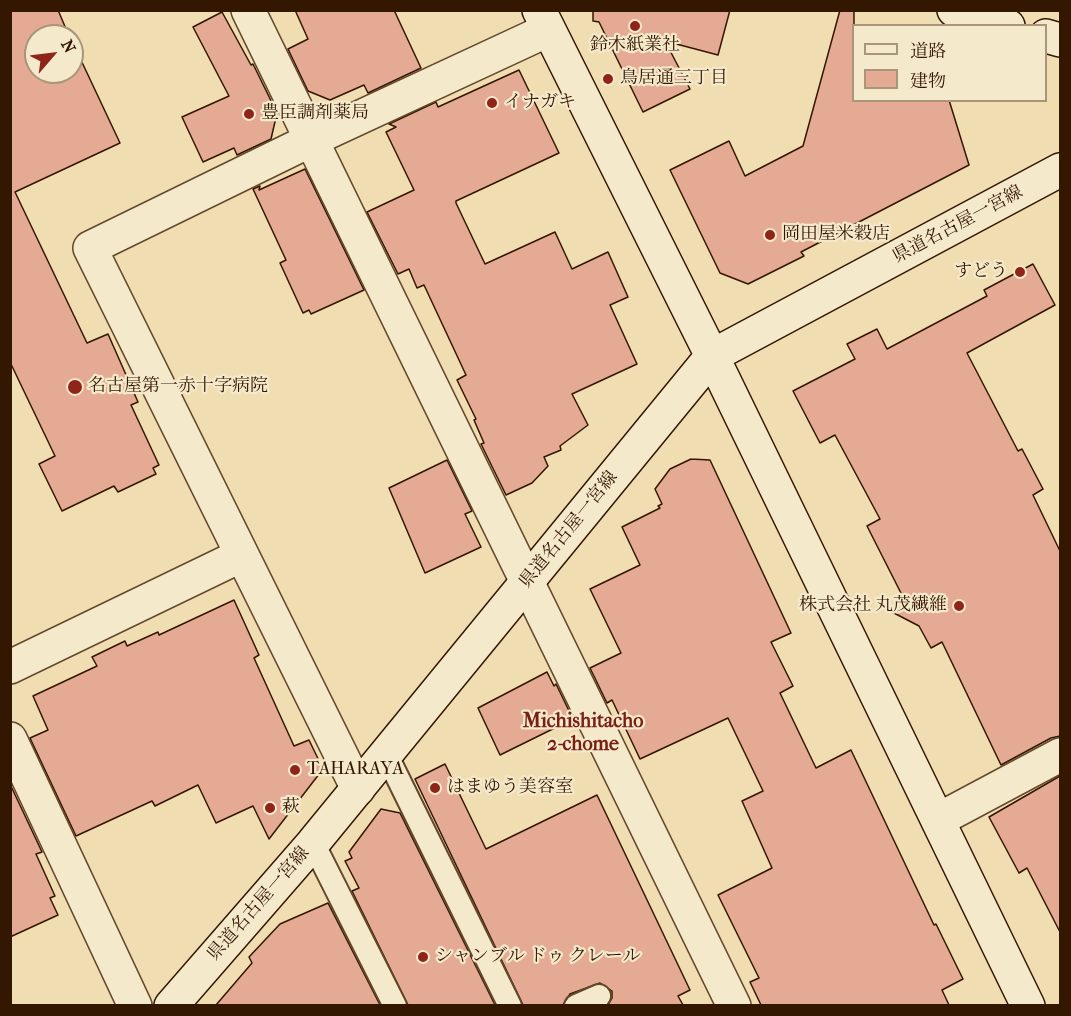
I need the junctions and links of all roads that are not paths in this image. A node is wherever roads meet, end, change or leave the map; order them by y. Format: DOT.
graph roads {
  1 [pos="248,10"];
  2 [pos="954,10"];
  3 [pos="544,20"];
  4 [pos="1001,24"];
  5 [pos="311,140"];
  6 [pos="1060,170"];
  7 [pos="712,356"];
  8 [pos="242,555"];
  9 [pos="527,582"];
  10 [pos="10,667"];
  11 [pos="10,739"];
  12 [pos="386,754"];
  13 [pos="1060,755"];
  14 [pos="357,789"];
  15 [pos="939,820"];
  16 [pos="313,843"];
  17 [pos="599,996"];
  18 [pos="135,1005"];
  19 [pos="171,1005"];
  20 [pos="395,1005"];
  21 [pos="510,1005"];
  22 [pos="576,1005"];
  23 [pos="734,1005"];
  24 [pos="1028,1005"];
  1 -- 5 [label="street"];
  2 -- 4 [label="street"];
  3 -- 5 [label="street"];
  3 -- 7 [label="street"];
  5 -- 8 [label="street"];
  5 -- 9 [label="street"];
  6 -- 7 [label="street, 県道名古屋一宮線"];
  7 -- 9 [label="street, 県道名古屋一宮線"];
  7 -- 15 [label="street"];
  8 -- 10 [label="street"];
  8 -- 14 [label="street"];
  9 -- 12 [label="street, 県道名古屋一宮線"];
  9 -- 23 [label="street"];
  11 -- 18 [label="street"];
  12 -- 14 [label="street, 県道名古屋一宮線"];
  12 -- 21 [label="lane"];
  13 -- 15 [label="street"];
  14 -- 16 [label="street, 県道名古屋一宮線"];
  15 -- 24 [label="street"];
  16 -- 19 [label="street, 県道名古屋一宮線"];
  16 -- 20 [label="lane"];
  17 -- 22 [label="lane"];
}
